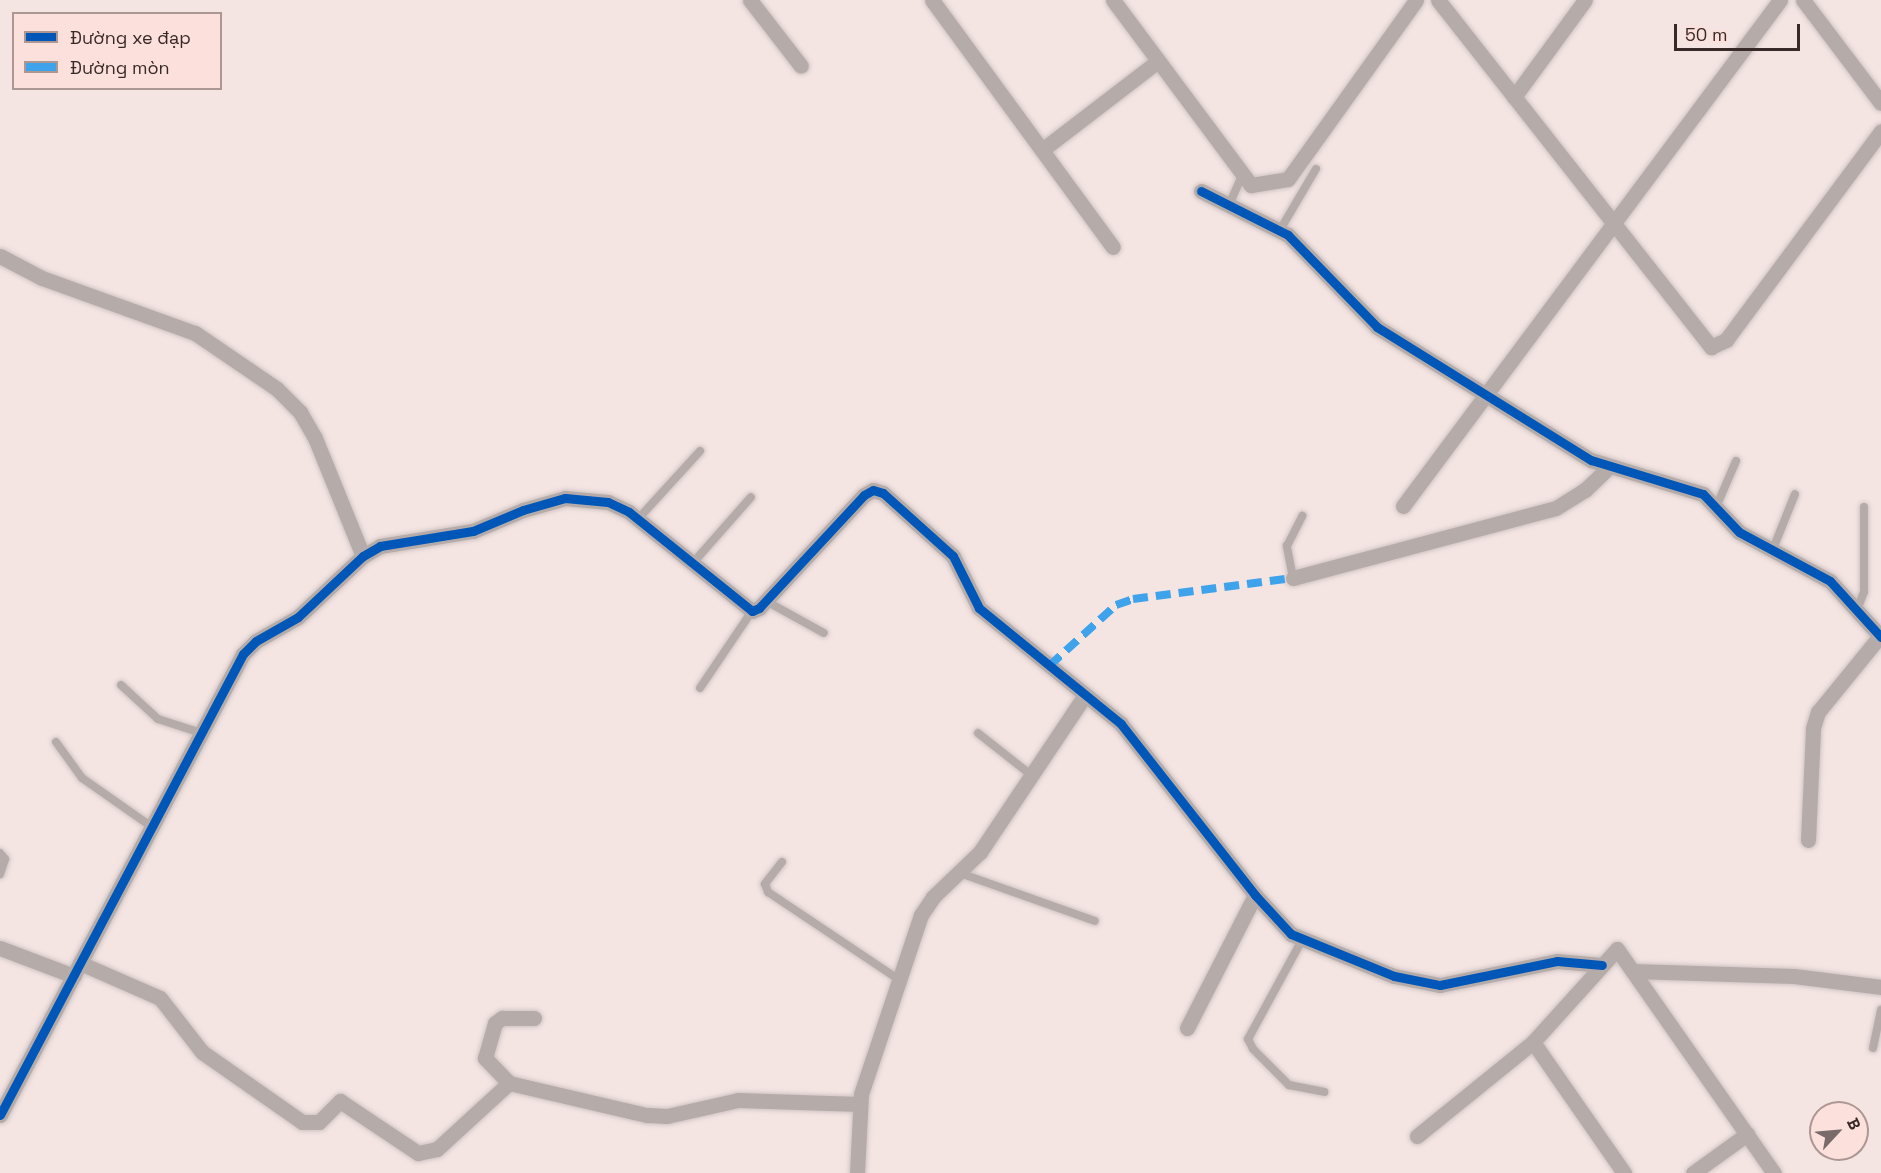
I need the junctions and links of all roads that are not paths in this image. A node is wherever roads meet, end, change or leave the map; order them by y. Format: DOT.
graph roads {
  1 [pos="750,0"];
  2 [pos="932,0"];
  3 [pos="1113,0"];
  4 [pos="1416,0"];
  5 [pos="1438,0"];
  6 [pos="1585,0"];
  7 [pos="1780,0"];
  8 [pos="1803,0"];
  9 [pos="1158,61"];
  10 [pos="801,66"];
  11 [pos="1514,97"];
  12 [pos="1881,103"];
  13 [pos="1881,131"];
  14 [pos="1042,150"];
  15 [pos="1316,169"];
  16 [pos="1243,174"];
  17 [pos="1201,191"];
  18 [pos="1228,207"];
  19 [pos="1615,224"];
  20 [pos="1280,230"];
  21 [pos="1113,247"];
  22 [pos="0,256"];
  23 [pos="1486,395"];
  24 [pos="700,451"];
  25 [pos="1736,461"];
  26 [pos="1608,468"];
  27 [pos="1795,494"];
  28 [pos="752,497"];
  29 [pos="1717,505"];
  30 [pos="1403,506"];
  31 [pos="1864,507"];
  32 [pos="1302,516"];
  33 [pos="638,519"];
  34 [pos="1773,549"];
  35 [pos="363,556"];
  36 [pos="692,564"];
  37 [pos="1293,578"];
  38 [pos="766,601"];
  39 [pos="1857,610"];
  40 [pos="752,611"];
  41 [pos="824,633"];
  42 [pos="1881,637"];
  43 [pos="121,685"];
  44 [pos="699,688"];
  45 [pos="1085,695"];
  46 [pos="201,733"];
  47 [pos="978,733"];
  48 [pos="56,742"];
  49 [pos="1031,775"];
  50 [pos="152,827"];
  51 [pos="1808,840"];
  52 [pos="0,853"];
  53 [pos="782,862"];
  54 [pos="960,873"];
  55 [pos="0,874"];
  56 [pos="1255,895"];
  57 [pos="1095,921"];
  58 [pos="1302,940"];
  59 [pos="0,948"];
  60 [pos="1602,965"];
  61 [pos="77,970"];
  62 [pos="1633,971"];
  63 [pos="898,979"];
  64 [pos="1881,987"];
  65 [pos="1881,1010"];
  66 [pos="534,1018"];
  67 [pos="1187,1028"];
  68 [pos="1533,1042"];
  69 [pos="1873,1048"];
  70 [pos="509,1083"];
  71 [pos="1324,1092"];
  72 [pos="860,1104"];
  73 [pos="0,1115"];
  74 [pos="1747,1134"];
  75 [pos="1416,1136"];
  76 [pos="857,1173"];
  77 [pos="1624,1173"];
  78 [pos="1693,1173"];
  79 [pos="1774,1173"];
  1 -- 10 [label="street"];
  2 -- 14 [label="street"];
  3 -- 9 [label="street"];
  4 -- 16 [label="street"];
  5 -- 11 [label="street"];
  6 -- 11 [label="street"];
  7 -- 19 [label="street"];
  8 -- 12 [label="street"];
  9 -- 14 [label="street"];
  9 -- 16 [label="street"];
  11 -- 19 [label="street"];
  13 -- 19 [label="street"];
  14 -- 21 [label="street"];
  15 -- 20 [label="lane"];
  16 -- 18 [label="lane"];
  17 -- 18 [label="street"];
  18 -- 20 [label="street"];
  19 -- 23 [label="street"];
  20 -- 23 [label="street"];
  22 -- 35 [label="street"];
  23 -- 26 [label="street"];
  23 -- 30 [label="street"];
  24 -- 33 [label="lane"];
  25 -- 29 [label="lane"];
  26 -- 29 [label="street"];
  26 -- 37 [label="street"];
  27 -- 34 [label="lane"];
  28 -- 36 [label="lane"];
  29 -- 34 [label="street"];
  31 -- 39 [label="lane"];
  32 -- 37 [label="lane"];
  33 -- 35 [label="street"];
  33 -- 36 [label="street"];
  34 -- 39 [label="street"];
  35 -- 46 [label="street"];
  36 -- 40 [label="street"];
  38 -- 40 [label="street"];
  38 -- 41 [label="lane"];
  38 -- 45 [label="street"];
  39 -- 42 [label="street"];
  40 -- 44 [label="lane"];
  42 -- 51 [label="street"];
  43 -- 46 [label="lane"];
  45 -- 49 [label="street"];
  45 -- 56 [label="street"];
  46 -- 50 [label="street"];
  47 -- 49 [label="lane"];
  48 -- 50 [label="lane"];
  49 -- 54 [label="street"];
  50 -- 61 [label="street"];
  52 -- 55 [label="lane"];
  53 -- 63 [label="lane"];
  54 -- 57 [label="lane"];
  54 -- 63 [label="street"];
  56 -- 58 [label="street"];
  56 -- 67 [label="street"];
  58 -- 60 [label="street"];
  58 -- 71 [label="lane"];
  59 -- 61 [label="street"];
  60 -- 62 [label="street"];
  60 -- 68 [label="street"];
  61 -- 70 [label="street"];
  61 -- 73 [label="street"];
  62 -- 64 [label="street"];
  62 -- 74 [label="street"];
  63 -- 72 [label="street"];
  65 -- 69 [label="lane"];
  66 -- 70 [label="street"];
  68 -- 75 [label="street"];
  68 -- 77 [label="street"];
  70 -- 72 [label="street"];
  72 -- 76 [label="street"];
  74 -- 78 [label="street"];
  74 -- 79 [label="street"];
}
